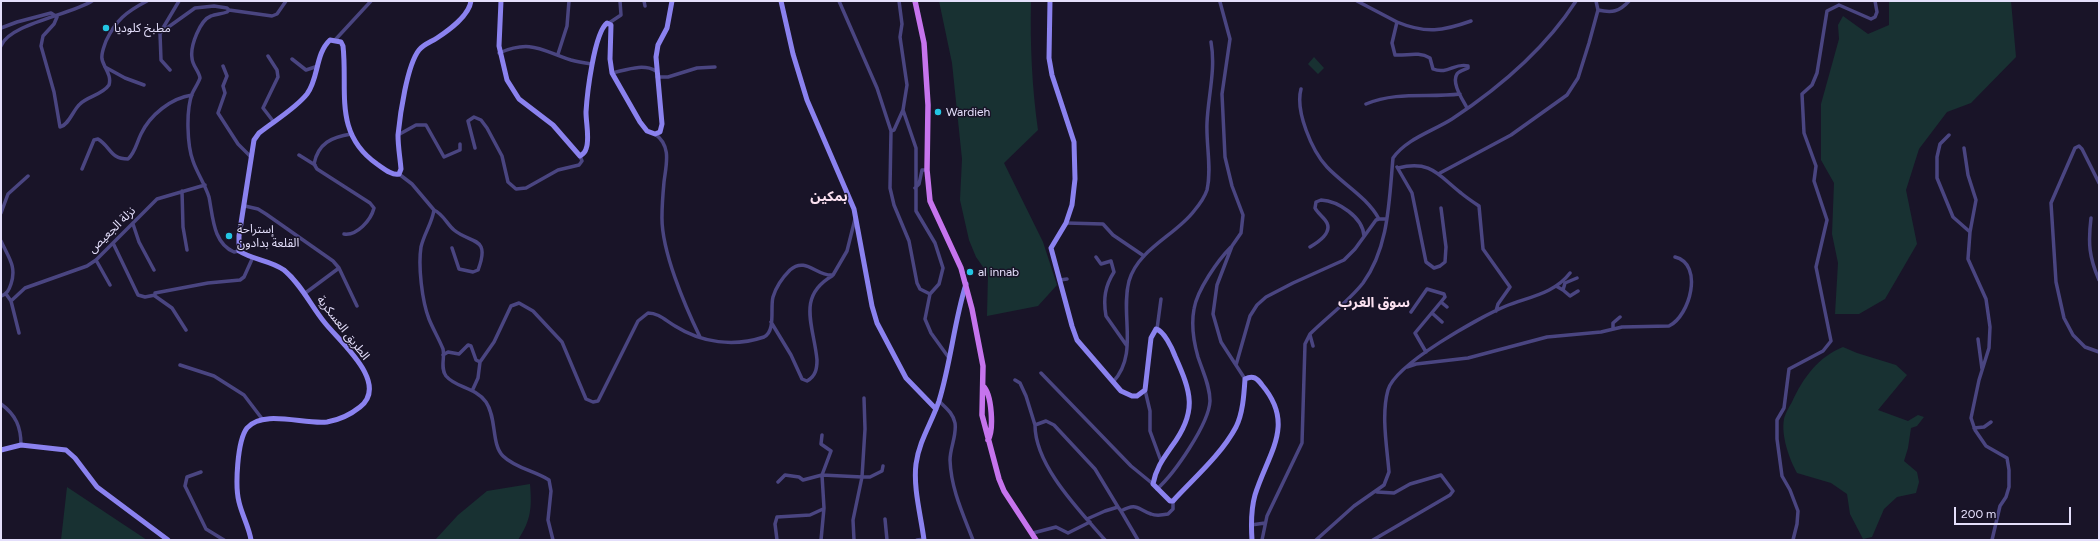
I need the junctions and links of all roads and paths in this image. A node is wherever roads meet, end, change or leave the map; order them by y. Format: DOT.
graph roads {
  1 [pos="92,1"];
  2 [pos="147,1"];
  3 [pos="179,1"];
  4 [pos="286,1"];
  5 [pos="371,1"];
  6 [pos="471,1"];
  7 [pos="501,1"];
  8 [pos="570,1"];
  9 [pos="620,1"];
  10 [pos="644,1"];
  11 [pos="672,1"];
  12 [pos="781,1"];
  13 [pos="839,1"];
  14 [pos="899,1"];
  15 [pos="915,1"];
  16 [pos="1050,1"];
  17 [pos="1357,1"];
  18 [pos="1576,1"];
  19 [pos="1596,1"];
  20 [pos="1629,1"];
  21 [pos="1875,1"];
  22 [pos="1220,2"];
  23 [pos="644,6"];
  24 [pos="229,10"];
  25 [pos="1598,10"];
  26 [pos="57,16"];
  27 [pos="1471,21"];
  28 [pos="1396,22"];
  29 [pos="609,23"];
  30 [pos="1,28"];
  31 [pos="160,33"];
  32 [pos="335,40"];
  33 [pos="1211,42"];
  34 [pos="1,46"];
  35 [pos="499,53"];
  36 [pos="558,54"];
  37 [pos="268,56"];
  38 [pos="292,59"];
  39 [pos="592,64"];
  40 [pos="223,66"];
  41 [pos="318,66"];
  42 [pos="105,67"];
  43 [pos="715,67"];
  44 [pos="170,70"];
  45 [pos="612,73"];
  46 [pos="656,74"];
  47 [pos="144,85"];
  48 [pos="1301,89"];
  49 [pos="1460,94"];
  50 [pos="192,95"];
  51 [pos="1366,104"];
  52 [pos="1467,108"];
  53 [pos="903,110"];
  54 [pos="274,121"];
  55 [pos="891,131"];
  56 [pos="351,134"];
  57 [pos="655,134"];
  58 [pos="398,135"];
  59 [pos="1949,135"];
  60 [pos="460,144"];
  61 [pos="475,148"];
  62 [pos="1964,148"];
  63 [pos="299,155"];
  64 [pos="250,156"];
  65 [pos="580,156"];
  66 [pos="315,165"];
  67 [pos="1392,165"];
  68 [pos="1398,168"];
  69 [pos="82,169"];
  70 [pos="927,170"];
  71 [pos="399,174"];
  72 [pos="1440,174"];
  73 [pos="28,176"];
  74 [pos="2099,183"];
  75 [pos="205,185"];
  76 [pos="915,188"];
  77 [pos="182,191"];
  78 [pos="245,206"];
  79 [pos="1441,208"];
  80 [pos="434,210"];
  81 [pos="1,213"];
  82 [pos="856,218"];
  83 [pos="1379,218"];
  84 [pos="2091,218"];
  85 [pos="1386,219"];
  86 [pos="1066,223"];
  87 [pos="133,224"];
  88 [pos="1970,232"];
  89 [pos="344,234"];
  90 [pos="1364,236"];
  91 [pos="1,242"];
  92 [pos="113,243"];
  93 [pos="1232,246"];
  94 [pos="1310,247"];
  95 [pos="452,248"];
  96 [pos="187,250"];
  97 [pos="240,251"];
  98 [pos="253,256"];
  99 [pos="1144,256"];
  100 [pos="1096,257"];
  101 [pos="1675,257"];
  102 [pos="96,260"];
  103 [pos="339,268"];
  104 [pos="154,270"];
  105 [pos="1570,273"];
  106 [pos="833,275"];
  107 [pos="1577,278"];
  108 [pos="1067,279"];
  109 [pos="1060,280"];
  110 [pos="2099,280"];
  111 [pos="966,284"];
  112 [pos="110,285"];
  113 [pos="1556,286"];
  114 [pos="1563,290"];
  115 [pos="1578,291"];
  116 [pos="6,294"];
  117 [pos="304,294"];
  118 [pos="930,294"];
  119 [pos="155,295"];
  120 [pos="1,296"];
  121 [pos="1161,299"];
  122 [pos="11,301"];
  123 [pos="1441,302"];
  124 [pos="357,306"];
  125 [pos="1447,307"];
  126 [pos="1496,311"];
  127 [pos="1411,312"];
  128 [pos="1432,313"];
  129 [pos="1620,317"];
  130 [pos="771,322"];
  131 [pos="1442,322"];
  132 [pos="1613,328"];
  133 [pos="1157,329"];
  134 [pos="186,330"];
  135 [pos="19,333"];
  136 [pos="1310,334"];
  137 [pos="700,337"];
  138 [pos="1978,339"];
  139 [pos="1313,346"];
  140 [pos="1127,347"];
  141 [pos="1426,352"];
  142 [pos="2099,352"];
  143 [pos="443,355"];
  144 [pos="949,358"];
  145 [pos="480,362"];
  146 [pos="180,365"];
  147 [pos="1236,365"];
  148 [pos="1404,368"];
  149 [pos="1982,370"];
  150 [pos="1041,373"];
  151 [pos="1245,379"];
  152 [pos="1015,380"];
  153 [pos="1113,382"];
  154 [pos="983,386"];
  155 [pos="473,389"];
  156 [pos="1145,390"];
  157 [pos="864,398"];
  158 [pos="939,402"];
  159 [pos="1,404"];
  160 [pos="936,409"];
  161 [pos="990,412"];
  162 [pos="982,413"];
  163 [pos="263,420"];
  164 [pos="1991,422"];
  165 [pos="1035,425"];
  166 [pos="1974,428"];
  167 [pos="822,435"];
  168 [pos="988,440"];
  169 [pos="21,446"];
  170 [pos="1,450"];
  171 [pos="1161,461"];
  172 [pos="883,466"];
  173 [pos="201,472"];
  174 [pos="822,475"];
  175 [pos="862,477"];
  176 [pos="778,482"];
  177 [pos="1153,484"];
  178 [pos="1156,488"];
  179 [pos="1376,492"];
  180 [pos="1174,501"];
  181 [pos="824,508"];
  182 [pos="1120,509"];
  183 [pos="885,520"];
  184 [pos="1088,521"];
  185 [pos="1265,523"];
  186 [pos="1251,524"];
  187 [pos="1033,533"];
  188 [pos="924,539"];
  189 [pos="168,540"];
  190 [pos="224,540"];
  191 [pos="251,540"];
  192 [pos="553,540"];
  193 [pos="777,540"];
  194 [pos="821,540"];
  195 [pos="854,540"];
  196 [pos="887,540"];
  197 [pos="917,540"];
  198 [pos="973,540"];
  199 [pos="1036,540"];
  200 [pos="1105,540"];
  201 [pos="1138,540"];
  202 [pos="1252,540"];
  203 [pos="1262,540"];
  204 [pos="1316,540"];
  205 [pos="1374,540"];
  206 [pos="1793,540"];
  207 [pos="1992,540"];
  1 -- 26 [label="street"];
  2 -- 42 [label="street"];
  3 -- 31 [label="street"];
  4 -- 24 [label="street"];
  5 -- 32 [label="street"];
  6 -- 58 [label="main road"];
  7 -- 35 [label="main road"];
  8 -- 36 [label="street"];
  9 -- 29 [label="street"];
  10 -- 23 [label="street"];
  11 -- 46 [label="main road"];
  12 -- 82 [label="main road"];
  13 -- 55 [label="street"];
  14 -- 53 [label="street"];
  15 -- 70 [label="main road"];
  16 -- 86 [label="main road"];
  17 -- 28 [label="street"];
  18 -- 52 [label="street"];
  19 -- 25 [label="street"];
  20 -- 25 [label="street"];
  21 -- 206 [label="street"];
  22 -- 93 [label="street"];
  24 -- 31 [label="street"];
  24 -- 50 [label="street"];
  25 -- 72 [label="street"];
  26 -- 30 [label="street"];
  26 -- 34 [label="street"];
  26 -- 42 [label="street"];
  27 -- 28 [label="street"];
  28 -- 49 [label="street"];
  29 -- 39 [label="main road"];
  29 -- 45 [label="main road"];
  31 -- 44 [label="street"];
  32 -- 41 [label="main road"];
  32 -- 56 [label="main road"];
  33 -- 99 [label="street"];
  35 -- 36 [label="street"];
  35 -- 65 [label="main road"];
  36 -- 39 [label="street"];
  37 -- 54 [label="street"];
  38 -- 41 [label="street"];
  39 -- 65 [label="main road"];
  40 -- 64 [label="street"];
  41 -- 54 [label="main road"];
  42 -- 47 [label="street"];
  43 -- 46 [label="street"];
  45 -- 46 [label="street"];
  45 -- 57 [label="main road"];
  46 -- 57 [label="main road"];
  48 -- 83 [label="street"];
  49 -- 51 [label="street"];
  49 -- 52 [label="street"];
  50 -- 69 [label="street"];
  50 -- 75 [label="street"];
  52 -- 67 [label="street"];
  53 -- 55 [label="street"];
  53 -- 76 [label="street"];
  54 -- 64 [label="main road"];
  55 -- 118 [label="street"];
  56 -- 66 [label="street"];
  56 -- 71 [label="main road"];
  57 -- 137 [label="street"];
  58 -- 60 [label="street"];
  58 -- 71 [label="main road"];
  59 -- 88 [label="street"];
  61 -- 65 [label="street"];
  62 -- 88 [label="street"];
  63 -- 66 [label="street"];
  64 -- 78 [label="main road"];
  66 -- 89 [label="street"];
  67 -- 68 [label="street"];
  67 -- 85 [label="street"];
  68 -- 72 [label="street"];
  68 -- 79 [label="street"];
  70 -- 76 [label="street"];
  70 -- 111 [label="main road"];
  71 -- 80 [label="street"];
  72 -- 126 [label="street"];
  73 -- 81 [label="street"];
  74 -- 142 [label="street"];
  75 -- 77 [label="street, نزلة الجعيص"];
  75 -- 97 [label="street"];
  76 -- 118 [label="street"];
  77 -- 87 [label="street, نزلة الجعيص"];
  77 -- 96 [label="street"];
  78 -- 97 [label="main road"];
  78 -- 103 [label="street"];
  80 -- 95 [label="street"];
  80 -- 143 [label="street"];
  82 -- 106 [label="street"];
  82 -- 160 [label="main road"];
  83 -- 85 [label="street"];
  83 -- 90 [label="street"];
  84 -- 110 [label="street"];
  85 -- 136 [label="street"];
  86 -- 99 [label="street"];
  86 -- 109 [label="main road"];
  87 -- 92 [label="street, نزلة الجعيص"];
  87 -- 104 [label="street"];
  88 -- 149 [label="street"];
  90 -- 94 [label="street"];
  90 -- 147 [label="street"];
  91 -- 116 [label="street"];
  92 -- 102 [label="street, نزلة الجعيص"];
  92 -- 119 [label="street"];
  93 -- 147 [label="street"];
  93 -- 178 [label="street"];
  97 -- 98 [label="main road, الطريق العسكرية"];
  98 -- 117 [label="main road, الطريق العسكرية"];
  98 -- 119 [label="street"];
  99 -- 140 [label="street"];
  100 -- 140 [label="street"];
  101 -- 148 [label="street"];
  102 -- 112 [label="street"];
  102 -- 122 [label="street, نزلة الجعيص"];
  103 -- 117 [label="street"];
  103 -- 124 [label="street"];
  105 -- 113 [label="street"];
  106 -- 130 [label="street"];
  106 -- 130 [label="street"];
  107 -- 114 [label="street"];
  108 -- 109 [label="street"];
  109 -- 153 [label="main road"];
  111 -- 144 [label="main road"];
  111 -- 154 [label="main road"];
  113 -- 114 [label="street"];
  113 -- 126 [label="street"];
  114 -- 115 [label="street"];
  116 -- 120 [label="street"];
  116 -- 122 [label="street"];
  117 -- 163 [label="main road, الطريق العسكرية"];
  118 -- 144 [label="street"];
  119 -- 134 [label="street"];
  121 -- 133 [label="street"];
  122 -- 135 [label="street"];
  123 -- 125 [label="street"];
  123 -- 127 [label="street"];
  123 -- 128 [label="street"];
  126 -- 141 [label="street"];
  128 -- 131 [label="street"];
  128 -- 141 [label="street"];
  129 -- 132 [label="street"];
  130 -- 137 [label="street"];
  133 -- 156 [label="main road"];
  133 -- 171 [label="main road"];
  136 -- 139 [label="street"];
  136 -- 185 [label="street"];
  137 -- 145 [label="street"];
  138 -- 149 [label="street"];
  140 -- 153 [label="street"];
  141 -- 148 [label="street"];
  143 -- 145 [label="street"];
  143 -- 155 [label="street"];
  144 -- 158 [label="main road"];
  145 -- 155 [label="street"];
  146 -- 163 [label="street"];
  147 -- 151 [label="street"];
  148 -- 179 [label="street"];
  149 -- 166 [label="street"];
  150 -- 177 [label="street"];
  151 -- 180 [label="main road"];
  151 -- 186 [label="main road"];
  152 -- 165 [label="street"];
  153 -- 156 [label="main road"];
  154 -- 161 [label="main road"];
  154 -- 162 [label="main road"];
  155 -- 192 [label="street"];
  156 -- 171 [label="street"];
  157 -- 175 [label="street"];
  158 -- 160 [label="main road"];
  158 -- 198 [label="street"];
  159 -- 169 [label="street"];
  160 -- 188 [label="main road"];
  161 -- 162 [label="main road"];
  161 -- 168 [label="main road"];
  162 -- 168 [label="main road"];
  163 -- 191 [label="main road, الطريق العسكرية"];
  164 -- 166 [label="street"];
  165 -- 182 [label="street"];
  165 -- 184 [label="street"];
  166 -- 207 [label="street"];
  167 -- 174 [label="street"];
  168 -- 187 [label="main road"];
  169 -- 170 [label="main road"];
  169 -- 189 [label="main road"];
  171 -- 177 [label="main road"];
  172 -- 175 [label="street"];
  173 -- 190 [label="street"];
  174 -- 175 [label="street"];
  174 -- 176 [label="street"];
  174 -- 181 [label="street"];
  175 -- 195 [label="street"];
  177 -- 178 [label="main road"];
  178 -- 180 [label="main road"];
  179 -- 204 [label="street"];
  179 -- 205 [label="street"];
  180 -- 182 [label="street"];
  181 -- 193 [label="street"];
  181 -- 194 [label="street"];
  182 -- 184 [label="street"];
  182 -- 201 [label="street"];
  183 -- 196 [label="street"];
  184 -- 187 [label="street"];
  184 -- 200 [label="street"];
  185 -- 186 [label="street"];
  185 -- 203 [label="street"];
  186 -- 202 [label="main road"];
  187 -- 199 [label="main road"];
  188 -- 197 [label="street"];
}
